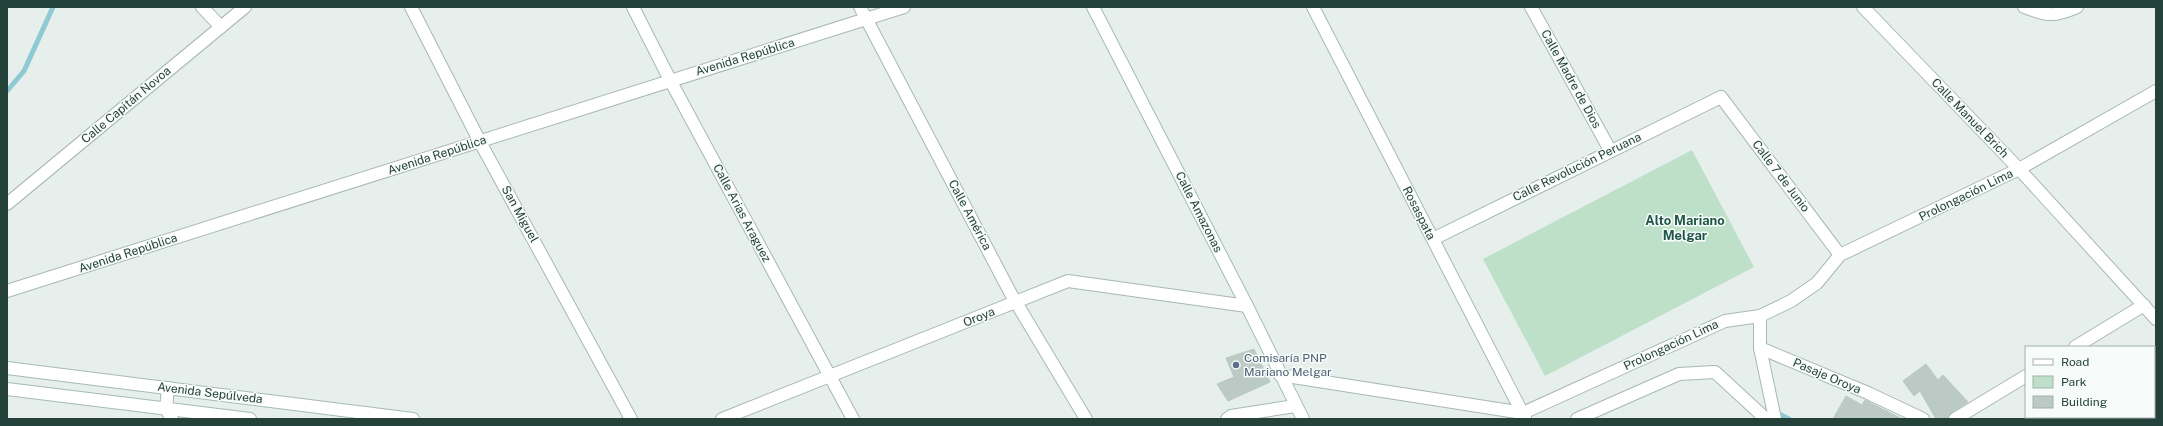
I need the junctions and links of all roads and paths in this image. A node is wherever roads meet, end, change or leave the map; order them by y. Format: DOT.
graph roads {
  1 [pos="202,7"];
  2 [pos="245,7"];
  3 [pos="411,7"];
  4 [pos="633,7"];
  5 [pos="860,7"];
  6 [pos="904,7"];
  7 [pos="1093,7"];
  8 [pos="1313,7"];
  9 [pos="1531,7"];
  10 [pos="1863,7"];
  11 [pos="2024,7"];
  12 [pos="2077,7"];
  13 [pos="866,19"];
  14 [pos="221,27"];
  15 [pos="670,80"];
  16 [pos="2156,91"];
  17 [pos="1721,97"];
  18 [pos="480,142"];
  19 [pos="1610,150"];
  20 [pos="2019,169"];
  21 [pos="7,204"];
  22 [pos="1433,239"];
  23 [pos="1840,255"];
  24 [pos="7,291"];
  25 [pos="1016,302"];
  26 [pos="2144,305"];
  27 [pos="1247,306"];
  28 [pos="1760,316"];
  29 [pos="2156,319"];
  30 [pos="2077,346"];
  31 [pos="1760,348"];
  32 [pos="7,368"];
  33 [pos="1280,375"];
  34 [pos="830,376"];
  35 [pos="2025,377"];
  36 [pos="168,388"];
  37 [pos="7,389"];
  38 [pos="1295,406"];
  39 [pos="169,414"];
  40 [pos="1524,416"];
  41 [pos="250,419"];
  42 [pos="413,419"];
  43 [pos="631,419"];
  44 [pos="722,419"];
  45 [pos="853,419"];
  46 [pos="1086,419"];
  47 [pos="1227,419"];
  48 [pos="1303,419"];
  49 [pos="1578,419"];
  50 [pos="1766,419"];
  51 [pos="1775,419"];
  52 [pos="1923,419"];
  53 [pos="1955,419"];
  1 -- 14 [label="street"];
  2 -- 14 [label="street, Calle Capitán Novoa"];
  3 -- 18 [label="street, San Miguel"];
  4 -- 15 [label="street, Calle Arias Araguez"];
  5 -- 13 [label="street, Calle América"];
  6 -- 13 [label="street, Avenida República"];
  7 -- 27 [label="street, Calle Amazonas"];
  8 -- 22 [label="street, Rosaspata"];
  9 -- 19 [label="street, Calle Madre de Dios"];
  10 -- 20 [label="street, Calle Manuel Brich"];
  11 -- 12 [label="street"];
  13 -- 15 [label="street, Avenida República"];
  13 -- 25 [label="street, Calle América"];
  14 -- 21 [label="street, Calle Capitán Novoa"];
  15 -- 18 [label="street, Avenida República"];
  15 -- 34 [label="street, Calle Arias Araguez"];
  16 -- 20 [label="street, Prolongación Lima"];
  17 -- 19 [label="street, Calle Revolución Peruana"];
  17 -- 23 [label="street, Calle 7 de Junio"];
  18 -- 24 [label="street, Avenida República"];
  18 -- 43 [label="street, San Miguel"];
  19 -- 22 [label="street, Calle Revolución Peruana"];
  20 -- 23 [label="street, Prolongación Lima"];
  20 -- 26 [label="street, Calle Manuel Brich"];
  22 -- 40 [label="street, Rosaspata"];
  23 -- 28 [label="street, Prolongación Lima"];
  25 -- 27 [label="street, Oroya"];
  25 -- 34 [label="street, Oroya"];
  25 -- 46 [label="street, Calle América"];
  26 -- 29 [label="street, Calle Manuel Brich"];
  26 -- 30 [label="street"];
  27 -- 33 [label="street, Calle Amazonas"];
  28 -- 31 [label="street"];
  28 -- 40 [label="street, Prolongación Lima"];
  31 -- 51 [label="street"];
  31 -- 52 [label="street, Pasaje Oroya"];
  32 -- 36 [label="street, Avenida Sepúlveda"];
  33 -- 38 [label="street, Calle Amazonas"];
  33 -- 40 [label="street"];
  34 -- 44 [label="street, Oroya"];
  34 -- 45 [label="street, Calle Arias Araguez"];
  35 -- 53 [label="street"];
  36 -- 39 [label="street"];
  36 -- 42 [label="street, Avenida Sepúlveda"];
  37 -- 39 [label="street, Avenida Sepúlveda"];
  38 -- 47 [label="street"];
  38 -- 48 [label="street, Calle Amazonas"];
  39 -- 41 [label="street, Avenida Sepúlveda"];
  49 -- 50 [label="street"];
}
